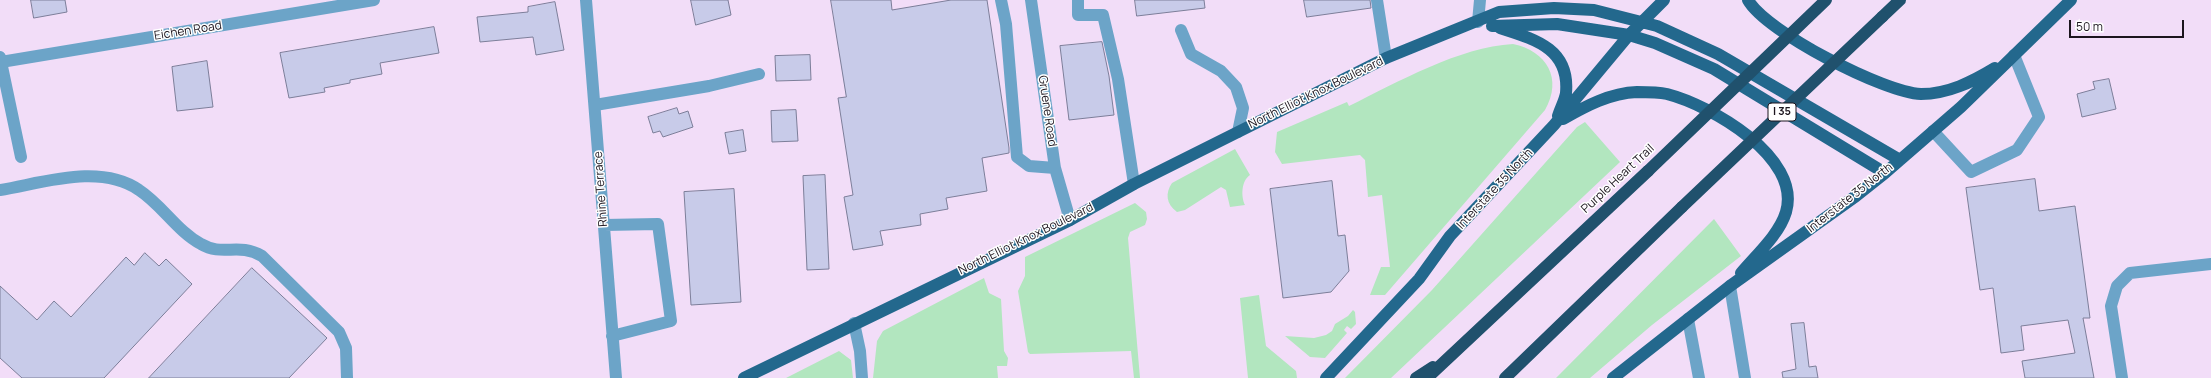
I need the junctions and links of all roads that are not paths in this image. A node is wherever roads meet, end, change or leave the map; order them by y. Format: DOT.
graph roads {
  1 [pos="374,0"];
  2 [pos="586,0"];
  3 [pos="1001,0"];
  4 [pos="1031,0"];
  5 [pos="1078,0"];
  6 [pos="1377,0"];
  7 [pos="1480,0"];
  8 [pos="1664,0"];
  9 [pos="1748,0"];
  10 [pos="1826,0"];
  11 [pos="1900,0"];
  12 [pos="2070,0"];
  13 [pos="1478,22"];
  14 [pos="1643,22"];
  15 [pos="1492,26"];
  16 [pos="1181,30"];
  17 [pos="1630,35"];
  18 [pos="2014,56"];
  19 [pos="1386,58"];
  20 [pos="0,60"];
  21 [pos="759,74"];
  22 [pos="595,105"];
  23 [pos="1554,125"];
  24 [pos="1933,131"];
  25 [pos="1238,132"];
  26 [pos="21,157"];
  27 [pos="1900,160"];
  28 [pos="1055,168"];
  29 [pos="1885,173"];
  30 [pos="1134,184"];
  31 [pos="0,190"];
  32 [pos="1070,220"];
  33 [pos="604,225"];
  34 [pos="2211,264"];
  35 [pos="1730,286"];
  36 [pos="1688,319"];
  37 [pos="854,323"];
  38 [pos="612,336"];
  39 [pos="1449,356"];
  40 [pos="1522,362"];
  41 [pos="347,378"];
  42 [pos="616,378"];
  43 [pos="744,378"];
  44 [pos="862,378"];
  45 [pos="1326,378"];
  46 [pos="1416,378"];
  47 [pos="1427,378"];
  48 [pos="1505,378"];
  49 [pos="1511,378"];
  50 [pos="1613,378"];
  51 [pos="1699,378"];
  52 [pos="1745,378"];
  53 [pos="2122,378"];
  1 -- 20 [label="street, Eichen Road"];
  2 -- 22 [label="street, Rhine Terrace"];
  3 -- 28 [label="street"];
  4 -- 28 [label="street, Gruene Road"];
  5 -- 30 [label="street"];
  6 -- 19 [label="street"];
  7 -- 13 [label="street"];
  8 -- 14 [label="main road, Interstate 35 North"];
  9 -- 18 [label="main road"];
  10 -- 39 [label="highway, Purple Heart Trail, bridge"];
  11 -- 40 [label="highway, I 35, bridge"];
  12 -- 18 [label="main road, Interstate 35 North"];
  13 -- 14 [label="main road, North Elliot Knox Boulevard"];
  13 -- 15 [label="main road"];
  13 -- 19 [label="main road, North Elliot Knox Boulevard"];
  14 -- 17 [label="main road, Interstate 35 North"];
  14 -- 27 [label="main road, North Elliot Knox Boulevard"];
  15 -- 17 [label="main road"];
  15 -- 23 [label="main road"];
  16 -- 25 [label="street"];
  17 -- 23 [label="main road, Interstate 35 North"];
  17 -- 29 [label="main road"];
  18 -- 24 [label="main road, Interstate 35 North"];
  18 -- 24 [label="street"];
  19 -- 25 [label="main road, North Elliot Knox Boulevard"];
  20 -- 26 [label="street"];
  21 -- 22 [label="street"];
  22 -- 33 [label="street, Rhine Terrace"];
  23 -- 35 [label="main road"];
  23 -- 45 [label="main road, Interstate 35 North"];
  24 -- 27 [label="main road, Interstate 35 North"];
  25 -- 30 [label="main road, North Elliot Knox Boulevard"];
  27 -- 29 [label="main road, Interstate 35 North"];
  28 -- 32 [label="street, Gruene Road"];
  29 -- 35 [label="main road, Interstate 35 North"];
  30 -- 32 [label="main road, North Elliot Knox Boulevard"];
  31 -- 41 [label="street"];
  32 -- 37 [label="main road, North Elliot Knox Boulevard"];
  33 -- 38 [label="street, Rhine Terrace"];
  33 -- 38 [label="street"];
  34 -- 53 [label="street"];
  35 -- 36 [label="main road, Interstate 35 North"];
  35 -- 52 [label="street"];
  36 -- 50 [label="main road, Interstate 35 North"];
  36 -- 51 [label="street"];
  37 -- 43 [label="main road, North Elliot Knox Boulevard"];
  37 -- 44 [label="street"];
  38 -- 42 [label="street, Rhine Terrace"];
  39 -- 46 [label="highway"];
  39 -- 47 [label="highway, Purple Heart Trail"];
  40 -- 48 [label="highway, I 35"];
  40 -- 49 [label="highway"];
}
